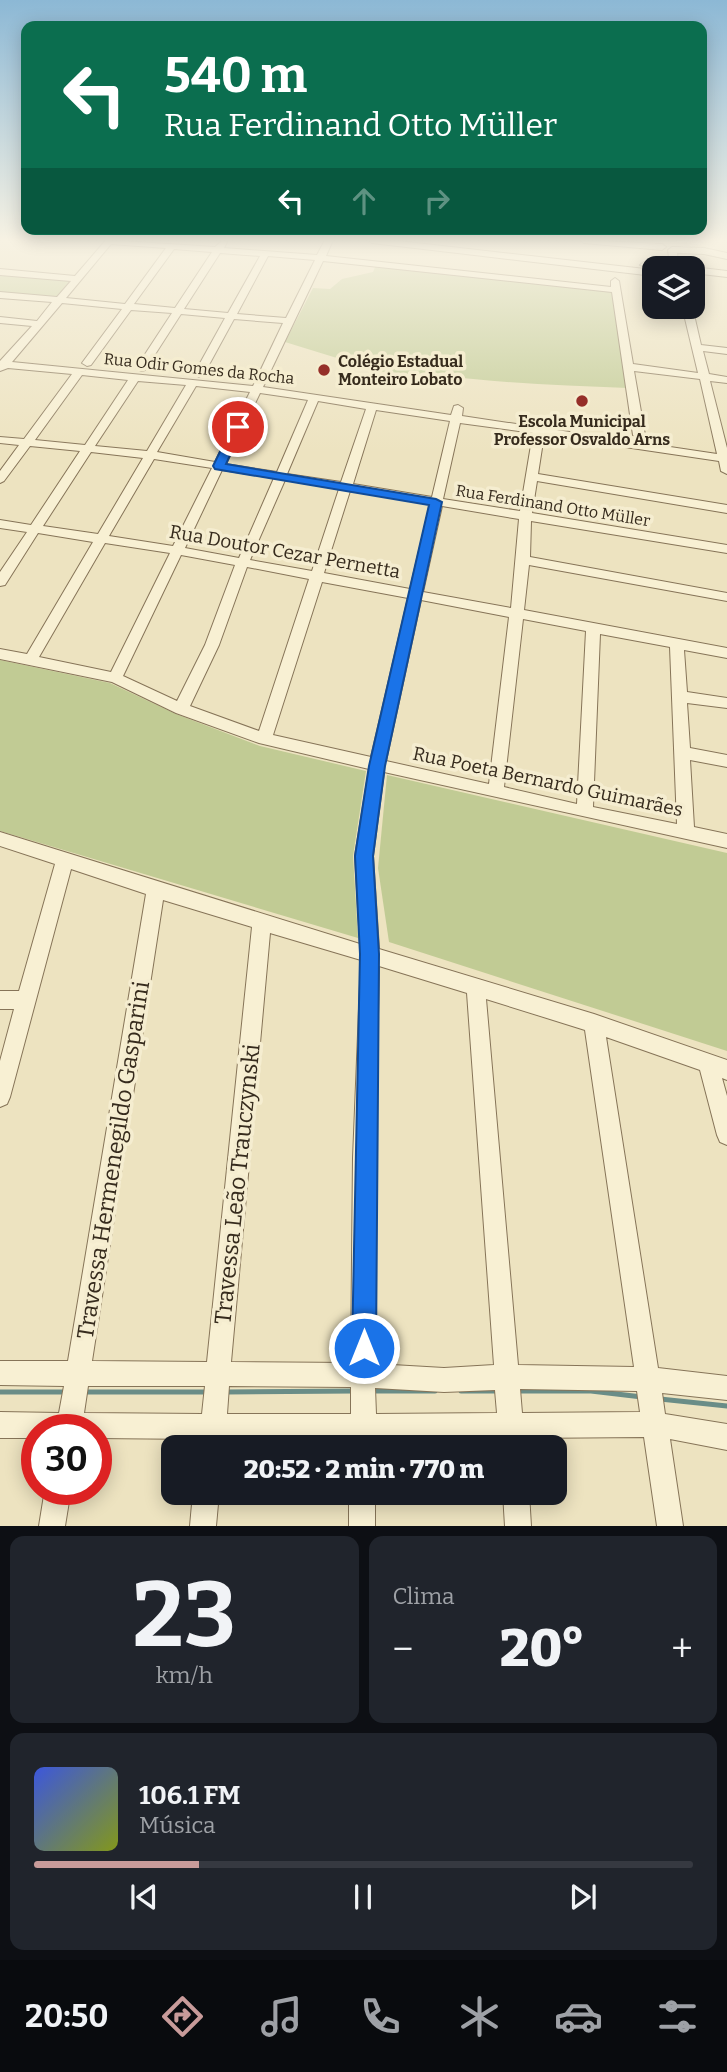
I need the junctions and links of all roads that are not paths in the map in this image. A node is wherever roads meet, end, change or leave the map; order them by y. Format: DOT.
graph roads {
  1 [pos="50,311"];
  2 [pos="125,311"];
  3 [pos="170,311"];
  4 [pos="234,311"];
  5 [pos="293,311"];
  6 [pos="620,311"];
  7 [pos="178,312"];
  8 [pos="232,315"];
  9 [pos="690,319"];
  10 [pos="0,320"];
  11 [pos="288,321"];
  12 [pos="39,324"];
  13 [pos="698,348"];
  14 [pos="727,351"];
  15 [pos="3,362"];
  16 [pos="83,367"];
  17 [pos="629,367"];
  18 [pos="138,372"];
  19 [pos="705,377"];
  20 [pos="196,378"];
  21 [pos="727,380"];
  22 [pos="258,384"];
  23 [pos="315,397"];
  24 [pos="373,406"];
  25 [pos="711,407"];
  26 [pos="727,409"];
  27 [pos="457,413"];
  28 [pos="539,430"];
  29 [pos="639,435"];
  30 [pos="0,440"];
  31 [pos="27,442"];
  32 [pos="87,448"];
  33 [pos="724,453"];
  34 [pos="150,455"];
  35 [pos="219,466"];
  36 [pos="727,471"];
  37 [pos="280,477"];
  38 [pos="534,477"];
  39 [pos="0,479"];
  40 [pos="345,486"];
  41 [pos="436,502"];
  42 [pos="727,509"];
  43 [pos="525,516"];
  44 [pos="0,524"];
  45 [pos="36,528"];
  46 [pos="102,539"];
  47 [pos="727,549"];
  48 [pos="176,550"];
  49 [pos="523,560"];
  50 [pos="243,562"];
  51 [pos="318,576"];
  52 [pos="0,582"];
  53 [pos="415,594"];
  54 [pos="727,597"];
  55 [pos="517,613"];
  56 [pos="593,627"];
  57 [pos="677,644"];
  58 [pos="727,653"];
  59 [pos="0,654"];
  60 [pos="31,659"];
  61 [pos="115,678"];
  62 [pos="678,696"];
  63 [pos="727,703"];
  64 [pos="181,709"];
  65 [pos="264,739"];
  66 [pos="681,752"];
  67 [pos="727,761"];
  68 [pos="377,766"];
  69 [pos="496,791"];
  70 [pos="585,813"];
  71 [pos="686,832"];
  72 [pos="0,839"];
  73 [pos="727,841"];
  74 [pos="65,859"];
  75 [pos="156,890"];
  76 [pos="262,921"];
  77 [pos="370,954"];
  78 [pos="476,987"];
  79 [pos="0,1000"];
  80 [pos="28,1000"];
  81 [pos="594,1023"];
  82 [pos="718,1068"];
  83 [pos="0,1097"];
  84 [pos="727,1135"];
  85 [pos="0,1373"];
  86 [pos="78,1377"];
  87 [pos="363,1378"];
  88 [pos="218,1380"];
  89 [pos="508,1380"];
  90 [pos="727,1388"];
  91 [pos="651,1401"];
  92 [pos="72,1414"];
  93 [pos="21,1424"];
  94 [pos="0,1425"];
  95 [pos="112,1425"];
  96 [pos="213,1429"];
  97 [pos="511,1429"];
  98 [pos="363,1431"];
  99 [pos="727,1437"];
  100 [pos="55,1505"];
  101 [pos="205,1505"];
  102 [pos="362,1505"];
  103 [pos="517,1505"];
  104 [pos="51,1526"];
  105 [pos="203,1526"];
  106 [pos="362,1526"];
  107 [pos="518,1526"];
  108 [pos="670,1526"];
  1 -- 12 [label="street"];
  2 -- 16 [label="street"];
  3 -- 7 [label="street"];
  4 -- 8 [label="street"];
  5 -- 11 [label="street"];
  6 -- 17 [label="street"];
  7 -- 8 [label="street"];
  7 -- 18 [label="street"];
  8 -- 11 [label="street"];
  8 -- 20 [label="street"];
  9 -- 13 [label="street"];
  10 -- 12 [label="street"];
  11 -- 22 [label="street"];
  12 -- 15 [label="street"];
  13 -- 14 [label="street"];
  13 -- 19 [label="street"];
  15 -- 16 [label="street, Rua Odir Gomes da Rocha"];
  16 -- 18 [label="street, Rua Odir Gomes da Rocha"];
  16 -- 31 [label="street"];
  17 -- 19 [label="street"];
  17 -- 29 [label="street"];
  18 -- 20 [label="street, Rua Odir Gomes da Rocha"];
  18 -- 32 [label="street"];
  19 -- 21 [label="street"];
  19 -- 25 [label="street"];
  20 -- 22 [label="street, Rua Odir Gomes da Rocha"];
  20 -- 34 [label="street"];
  22 -- 23 [label="street, Rua Odir Gomes da Rocha"];
  22 -- 27 [label="street, Rua Odir Gomes da Rocha"];
  22 -- 35 [label="street"];
  23 -- 24 [label="street, Rua Odir Gomes da Rocha"];
  23 -- 37 [label="street"];
  24 -- 27 [label="street, Rua Odir Gomes da Rocha"];
  24 -- 40 [label="street"];
  25 -- 26 [label="street"];
  25 -- 33 [label="street"];
  27 -- 28 [label="street, Rua Odir Gomes da Rocha"];
  27 -- 29 [label="street, Rua Odir Gomes da Rocha"];
  27 -- 41 [label="street"];
  28 -- 33 [label="street, Rua Odir Gomes da Rocha"];
  28 -- 38 [label="street"];
  29 -- 33 [label="street, Rua Odir Gomes da Rocha"];
  30 -- 31 [label="street, Rua Ferdinand Otto Müller"];
  31 -- 32 [label="street, Rua Ferdinand Otto Müller"];
  31 -- 39 [label="street"];
  32 -- 34 [label="street, Rua Ferdinand Otto Müller"];
  32 -- 45 [label="street"];
  33 -- 36 [label="street"];
  34 -- 35 [label="street, Rua Ferdinand Otto Müller"];
  34 -- 46 [label="street"];
  35 -- 37 [label="street, Rua Ferdinand Otto Müller"];
  35 -- 48 [label="street"];
  37 -- 40 [label="street, Rua Ferdinand Otto Müller"];
  37 -- 50 [label="street"];
  38 -- 42 [label="street"];
  38 -- 43 [label="street"];
  40 -- 41 [label="street, Rua Ferdinand Otto Müller"];
  40 -- 51 [label="street"];
  41 -- 43 [label="street, Rua Ferdinand Otto Müller"];
  41 -- 53 [label="street"];
  43 -- 47 [label="street, Rua Ferdinand Otto Müller"];
  43 -- 49 [label="street"];
  44 -- 45 [label="street, Rua Doutor Cezar Pernetta"];
  45 -- 46 [label="street, Rua Doutor Cezar Pernetta"];
  45 -- 52 [label="street"];
  46 -- 48 [label="street, Rua Doutor Cezar Pernetta"];
  46 -- 60 [label="street"];
  48 -- 50 [label="street, Rua Doutor Cezar Pernetta"];
  48 -- 61 [label="street"];
  49 -- 54 [label="street"];
  49 -- 55 [label="street"];
  50 -- 51 [label="street, Rua Doutor Cezar Pernetta"];
  50 -- 64 [label="street"];
  51 -- 53 [label="street, Rua Doutor Cezar Pernetta"];
  51 -- 65 [label="street"];
  53 -- 55 [label="street, Rua Doutor Cezar Pernetta"];
  53 -- 68 [label="street"];
  55 -- 56 [label="street, Rua Doutor Cezar Pernetta"];
  55 -- 69 [label="street"];
  56 -- 57 [label="street, Rua Doutor Cezar Pernetta"];
  56 -- 70 [label="street"];
  57 -- 58 [label="street, Rua Doutor Cezar Pernetta"];
  57 -- 62 [label="street"];
  59 -- 60 [label="street, Rua Poeta Bernardo Guimarães"];
  60 -- 61 [label="street, Rua Poeta Bernardo Guimarães"];
  61 -- 64 [label="street, Rua Poeta Bernardo Guimarães"];
  62 -- 63 [label="street"];
  62 -- 66 [label="street"];
  64 -- 65 [label="street, Rua Poeta Bernardo Guimarães"];
  65 -- 68 [label="street, Rua Poeta Bernardo Guimarães"];
  66 -- 67 [label="street"];
  66 -- 71 [label="street"];
  68 -- 69 [label="street, Rua Poeta Bernardo Guimarães"];
  68 -- 77 [label="street"];
  69 -- 70 [label="street, Rua Poeta Bernardo Guimarães"];
  70 -- 71 [label="street, Rua Poeta Bernardo Guimarães"];
  71 -- 73 [label="street, Rua Poeta Bernardo Guimarães"];
  72 -- 74 [label="street"];
  74 -- 75 [label="street"];
  74 -- 80 [label="street"];
  75 -- 76 [label="street"];
  75 -- 86 [label="street, Travessa Hermenegildo Gasparini"];
  76 -- 77 [label="street"];
  76 -- 88 [label="street, Travessa Leão Trauczynski"];
  77 -- 78 [label="street"];
  77 -- 87 [label="street"];
  78 -- 81 [label="street"];
  78 -- 89 [label="street"];
  79 -- 80 [label="street"];
  80 -- 83 [label="street"];
  81 -- 82 [label="street"];
  81 -- 91 [label="street"];
  82 -- 84 [label="street"];
  85 -- 86 [label="street"];
  86 -- 88 [label="street"];
  86 -- 92 [label="street, Travessa Hermenegildo Gasparini"];
  87 -- 88 [label="street"];
  87 -- 89 [label="street"];
  87 -- 98 [label="street"];
  88 -- 96 [label="street, Travessa Leão Trauczynski"];
  89 -- 91 [label="street"];
  89 -- 97 [label="street"];
  90 -- 91 [label="street"];
  91 -- 97 [label="street"];
  91 -- 99 [label="street"];
  91 -- 108 [label="street"];
  93 -- 94 [label="street"];
  95 -- 96 [label="street"];
  96 -- 98 [label="street"];
  97 -- 98 [label="street"];
  100 -- 104 [label="street"];
  101 -- 105 [label="street"];
  102 -- 106 [label="street"];
  103 -- 107 [label="street"];
}
